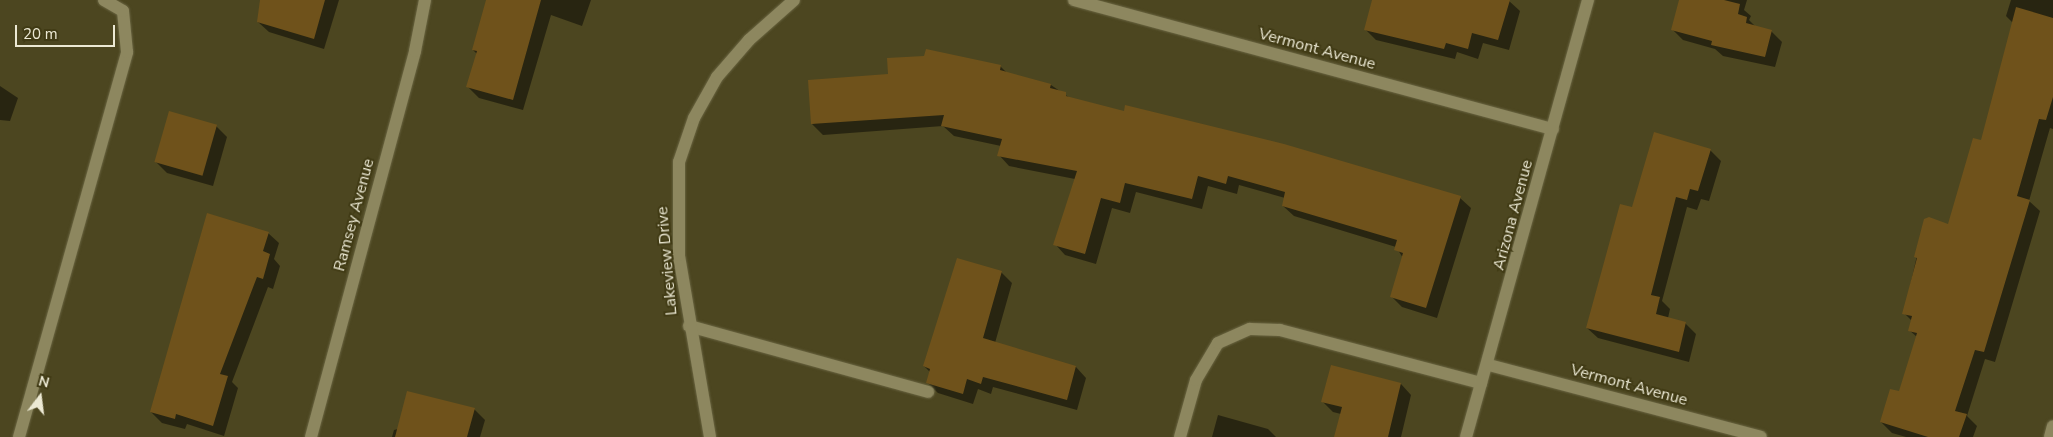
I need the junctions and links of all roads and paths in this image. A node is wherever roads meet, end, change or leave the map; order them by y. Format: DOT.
graph roads {
  1 [pos="104,0"];
  2 [pos="425,0"];
  3 [pos="794,0"];
  4 [pos="1074,0"];
  5 [pos="1588,0"];
  6 [pos="1553,129"];
  7 [pos="689,326"];
  8 [pos="1488,365"];
  9 [pos="1481,383"];
  10 [pos="928,392"];
  11 [pos="2053,426"];
  12 [pos="19,437"];
  13 [pos="311,437"];
  14 [pos="710,437"];
  15 [pos="1180,437"];
  16 [pos="1466,437"];
  17 [pos="1760,437"];
  18 [pos="2050,437"];
  1 -- 12 [label="street"];
  2 -- 13 [label="street, Ramsey Avenue"];
  3 -- 7 [label="street, Lakeview Drive"];
  4 -- 6 [label="street, Vermont Avenue"];
  5 -- 6 [label="street, Arizona Avenue"];
  6 -- 8 [label="street, Arizona Avenue"];
  7 -- 10 [label="street"];
  7 -- 14 [label="street, Lakeview Drive"];
  8 -- 9 [label="street, Arizona Avenue"];
  8 -- 17 [label="street, Vermont Avenue"];
  9 -- 15 [label="street"];
  9 -- 16 [label="street, Arizona Avenue"];
  11 -- 18 [label="street"];
}
